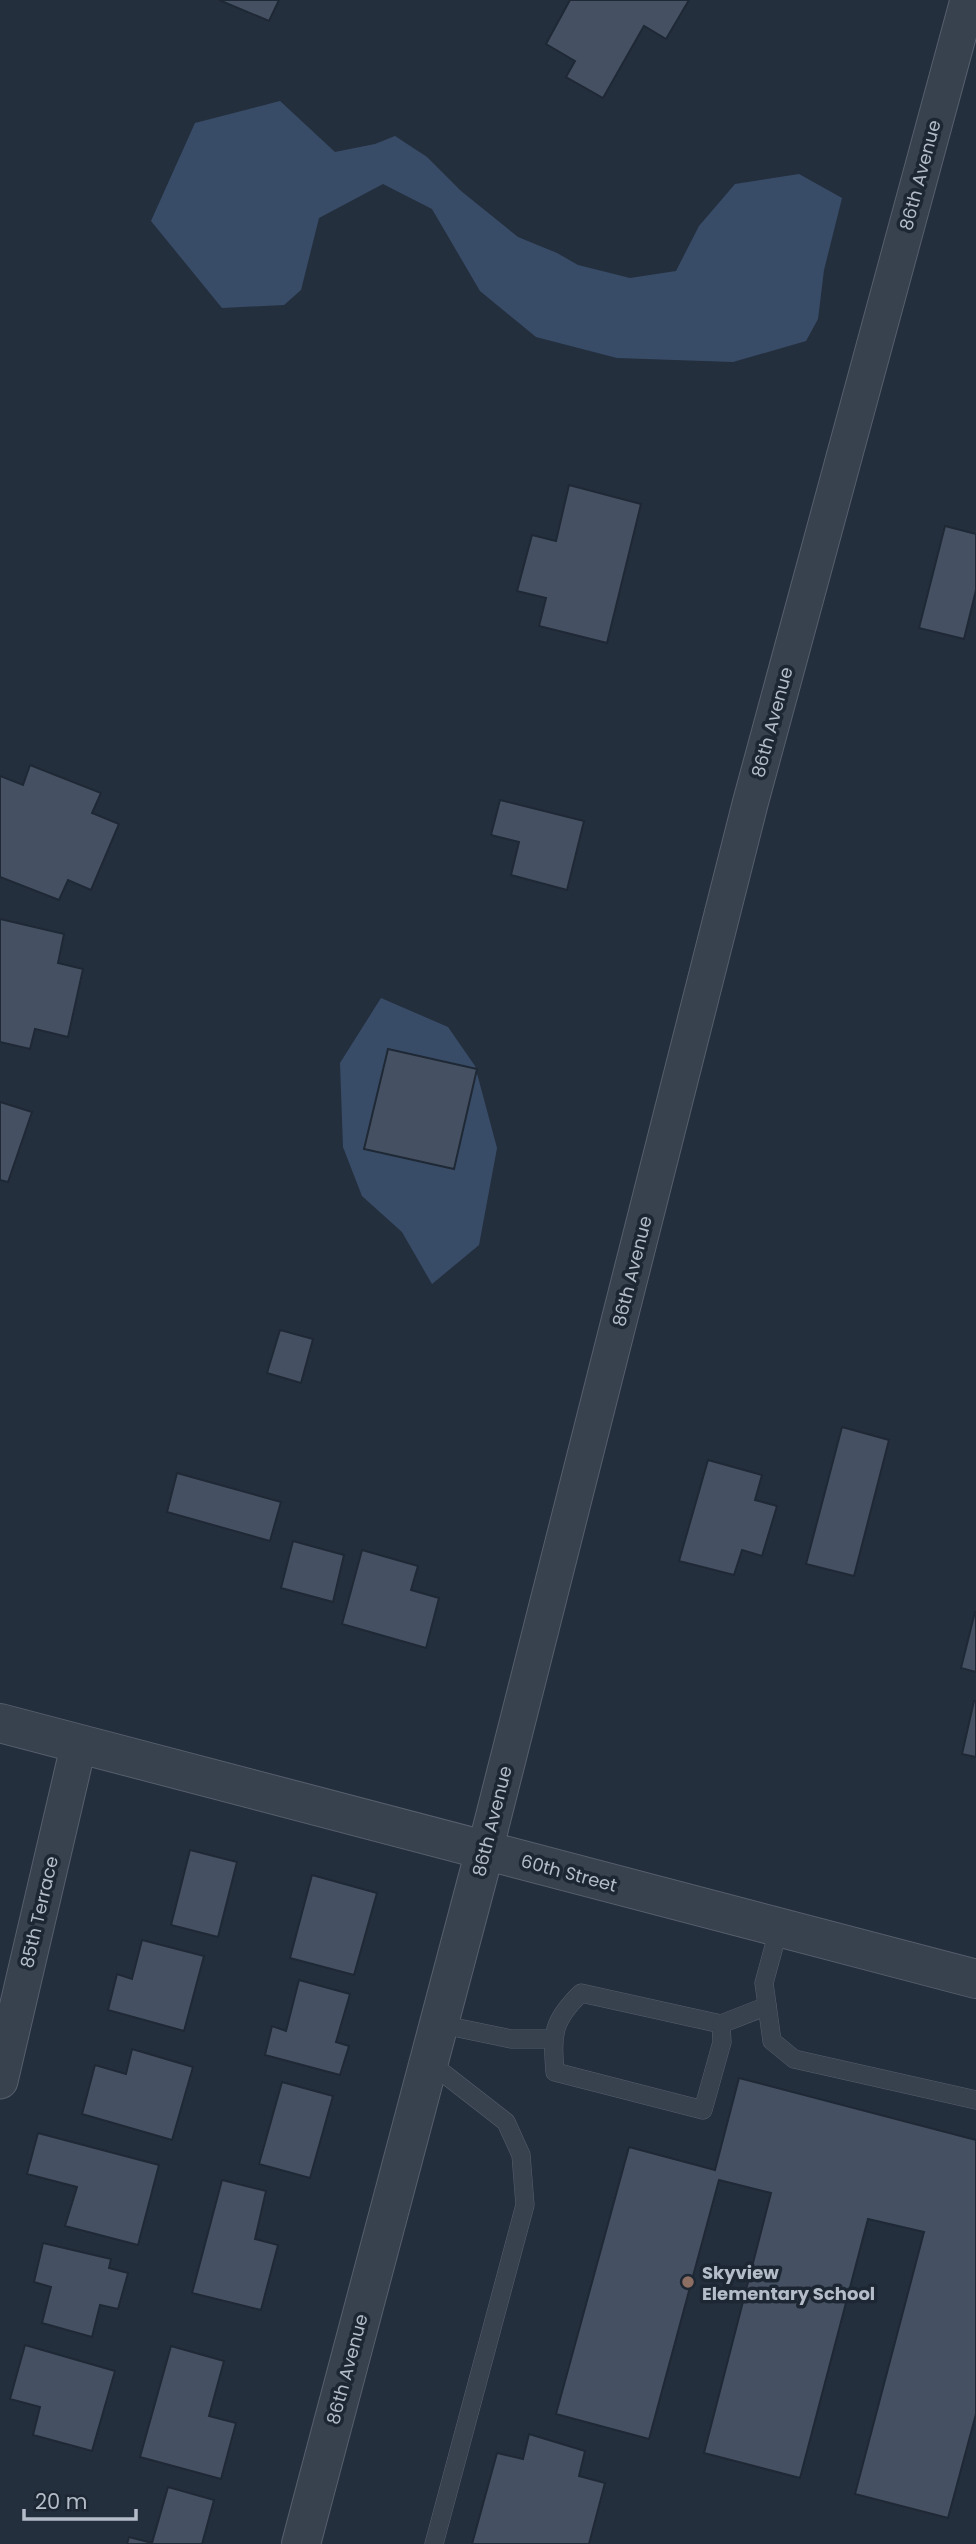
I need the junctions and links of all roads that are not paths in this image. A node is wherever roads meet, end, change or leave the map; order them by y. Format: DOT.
graph roads {
  1 [pos="968,0"];
  2 [pos="0,1723"];
  3 [pos="79,1744"];
  4 [pos="485,1850"];
  5 [pos="779,1927"];
  6 [pos="976,1979"];
  7 [pos="767,2006"];
  8 [pos="439,2024"];
  9 [pos="721,2024"];
  10 [pos="552,2039"];
  11 [pos="429,2062"];
  12 [pos="0,2081"];
  13 [pos="976,2100"];
  14 [pos="301,2544"];
  15 [pos="434,2544"];
  1 -- 4 [label="street, 86th Avenue"];
  2 -- 3 [label="street, 60th Street"];
  3 -- 4 [label="street, 60th Street"];
  3 -- 12 [label="street, 85th Terrace"];
  4 -- 5 [label="street, 60th Street"];
  4 -- 8 [label="street, 86th Avenue"];
  5 -- 6 [label="street, 60th Street"];
  5 -- 7 [label="lane"];
  7 -- 9 [label="lane"];
  7 -- 13 [label="lane"];
  8 -- 10 [label="lane"];
  8 -- 11 [label="street, 86th Avenue"];
  9 -- 10 [label="lane"];
  9 -- 10 [label="lane"];
  11 -- 14 [label="street, 86th Avenue"];
  11 -- 15 [label="lane"];
}
